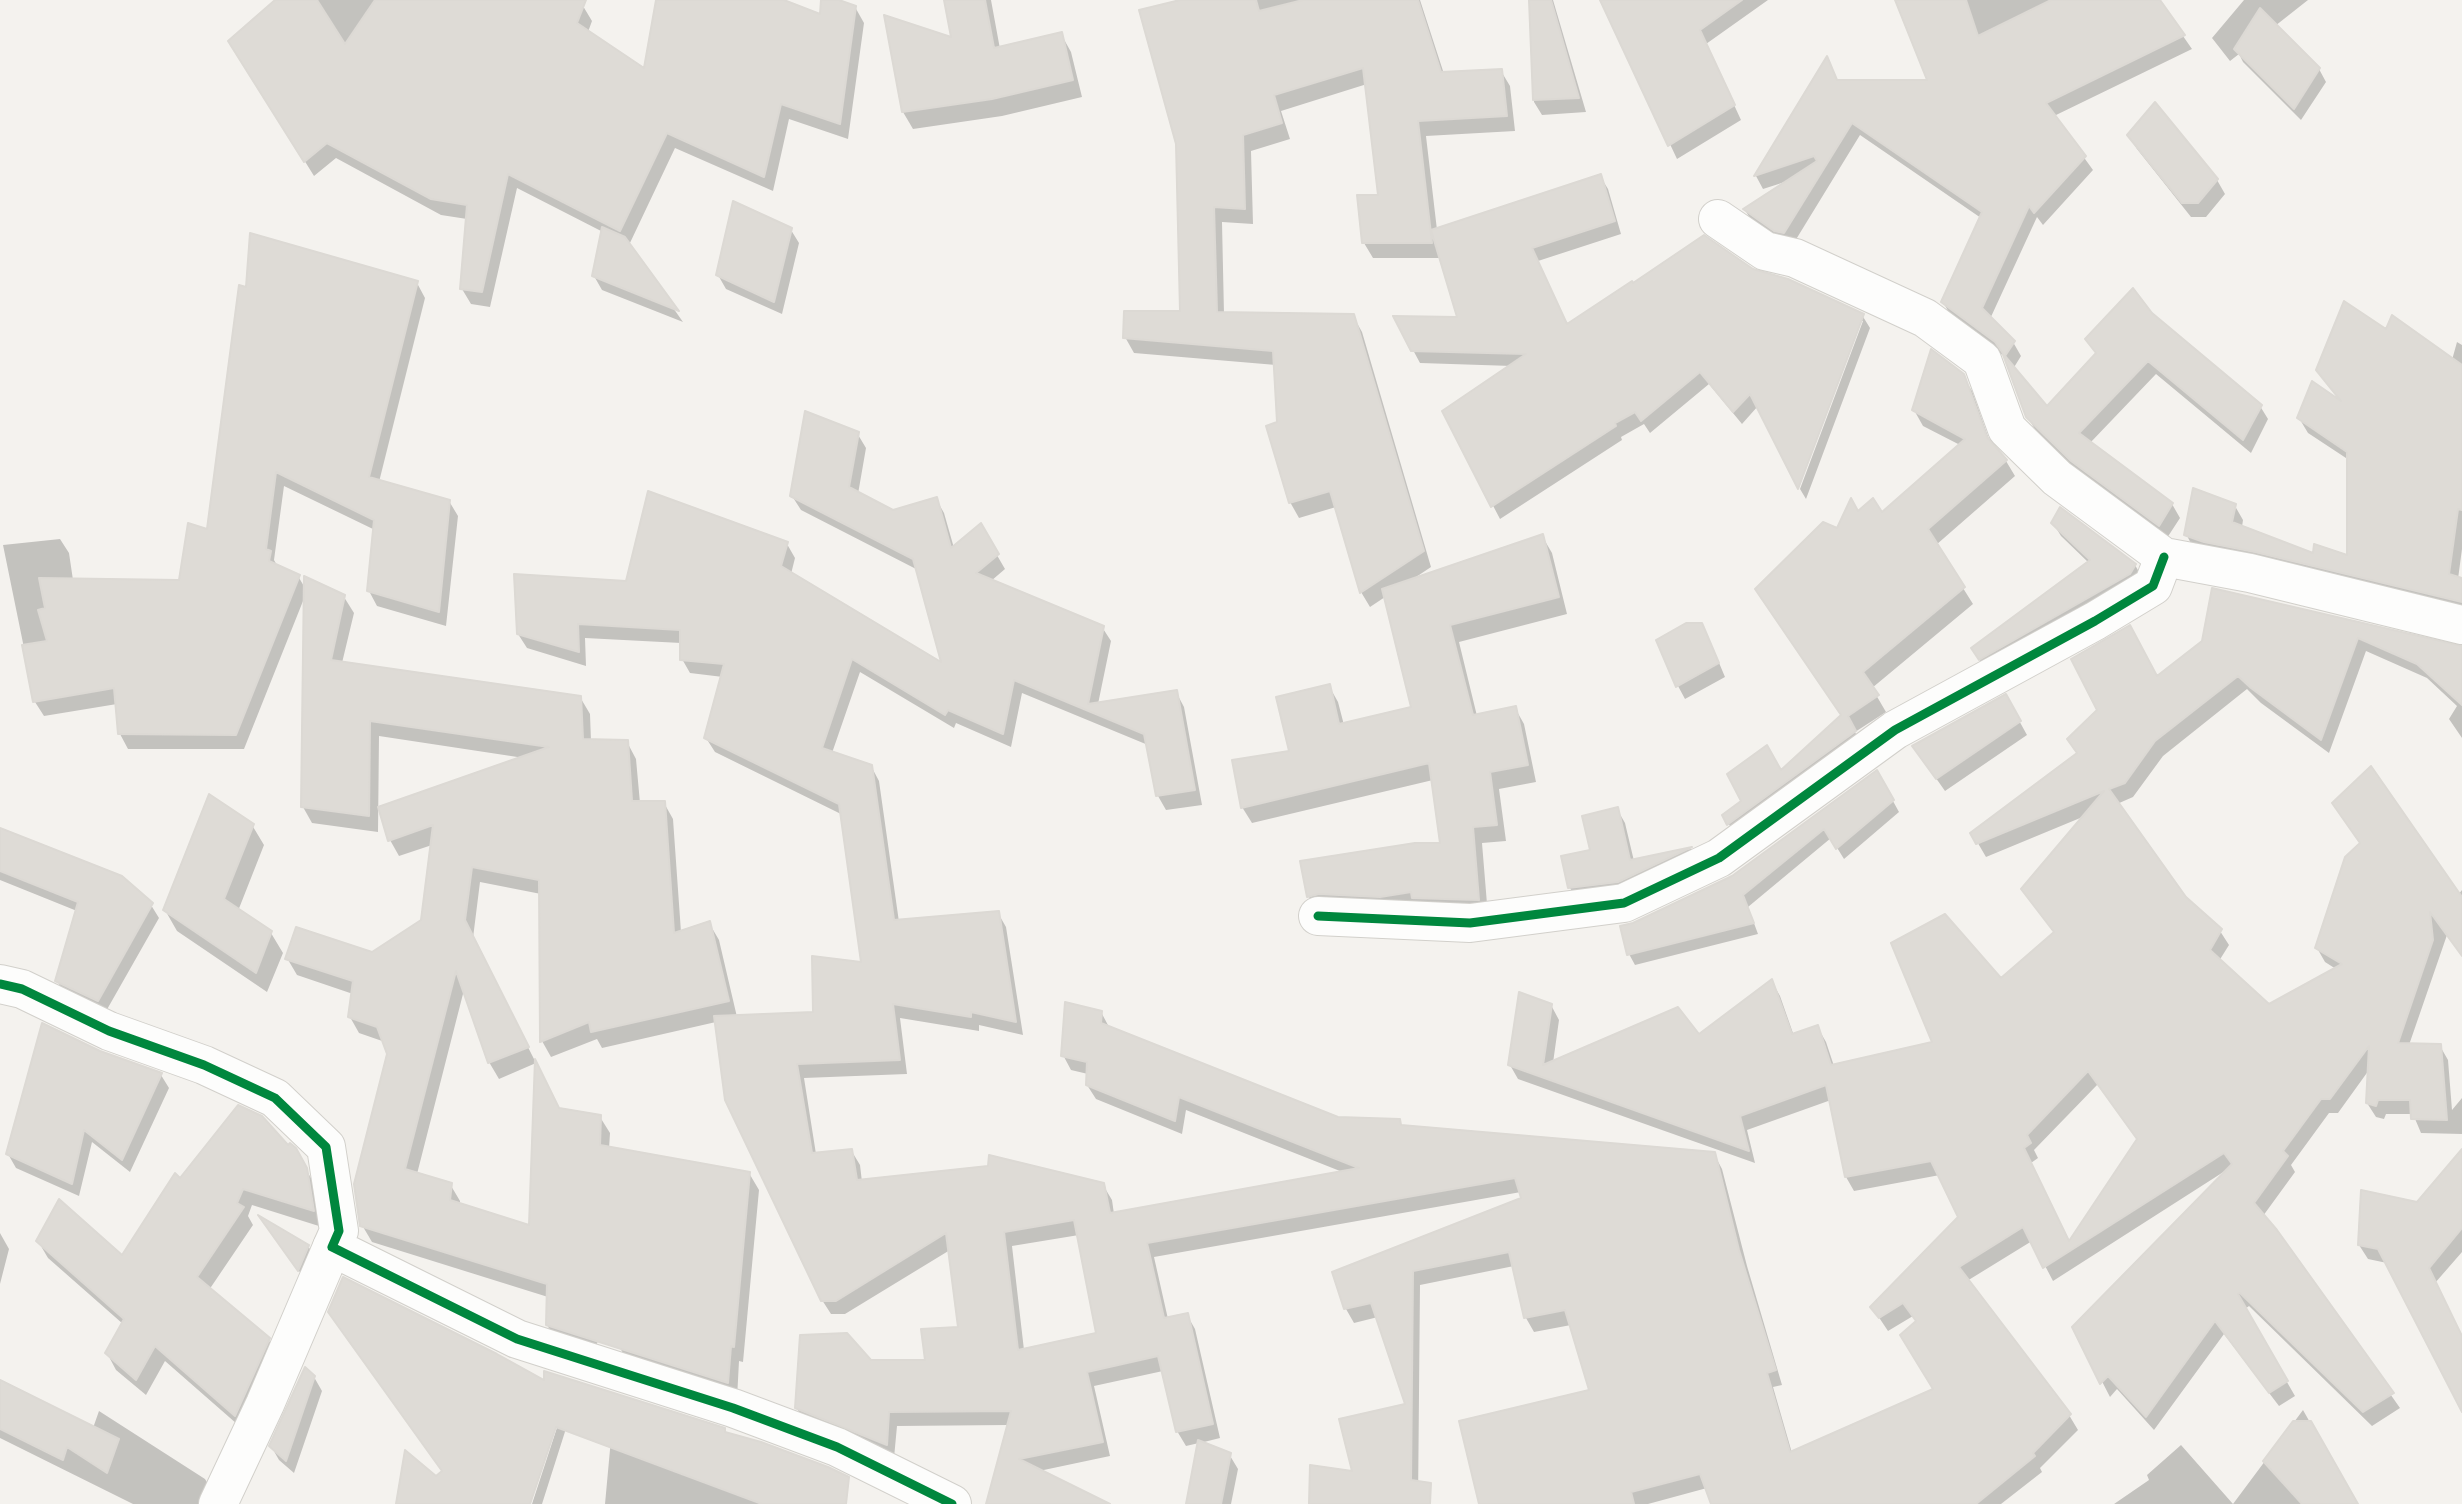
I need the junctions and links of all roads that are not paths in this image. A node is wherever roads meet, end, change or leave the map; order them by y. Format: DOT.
graph roads {
  1 [pos="1718,219"];
  2 [pos="2164,557"];
  3 [pos="2462,625"];
  4 [pos="1318,916"];
  5 [pos="0,984"];
  6 [pos="332,1247"];
  7 [pos="218,1504"];
  8 [pos="953,1504"];
  1 -- 2 [label="street"];
  2 -- 3 [label="street"];
  2 -- 4 [label="street"];
  5 -- 6 [label="street"];
  6 -- 7 [label="street"];
  6 -- 8 [label="street"];
}
